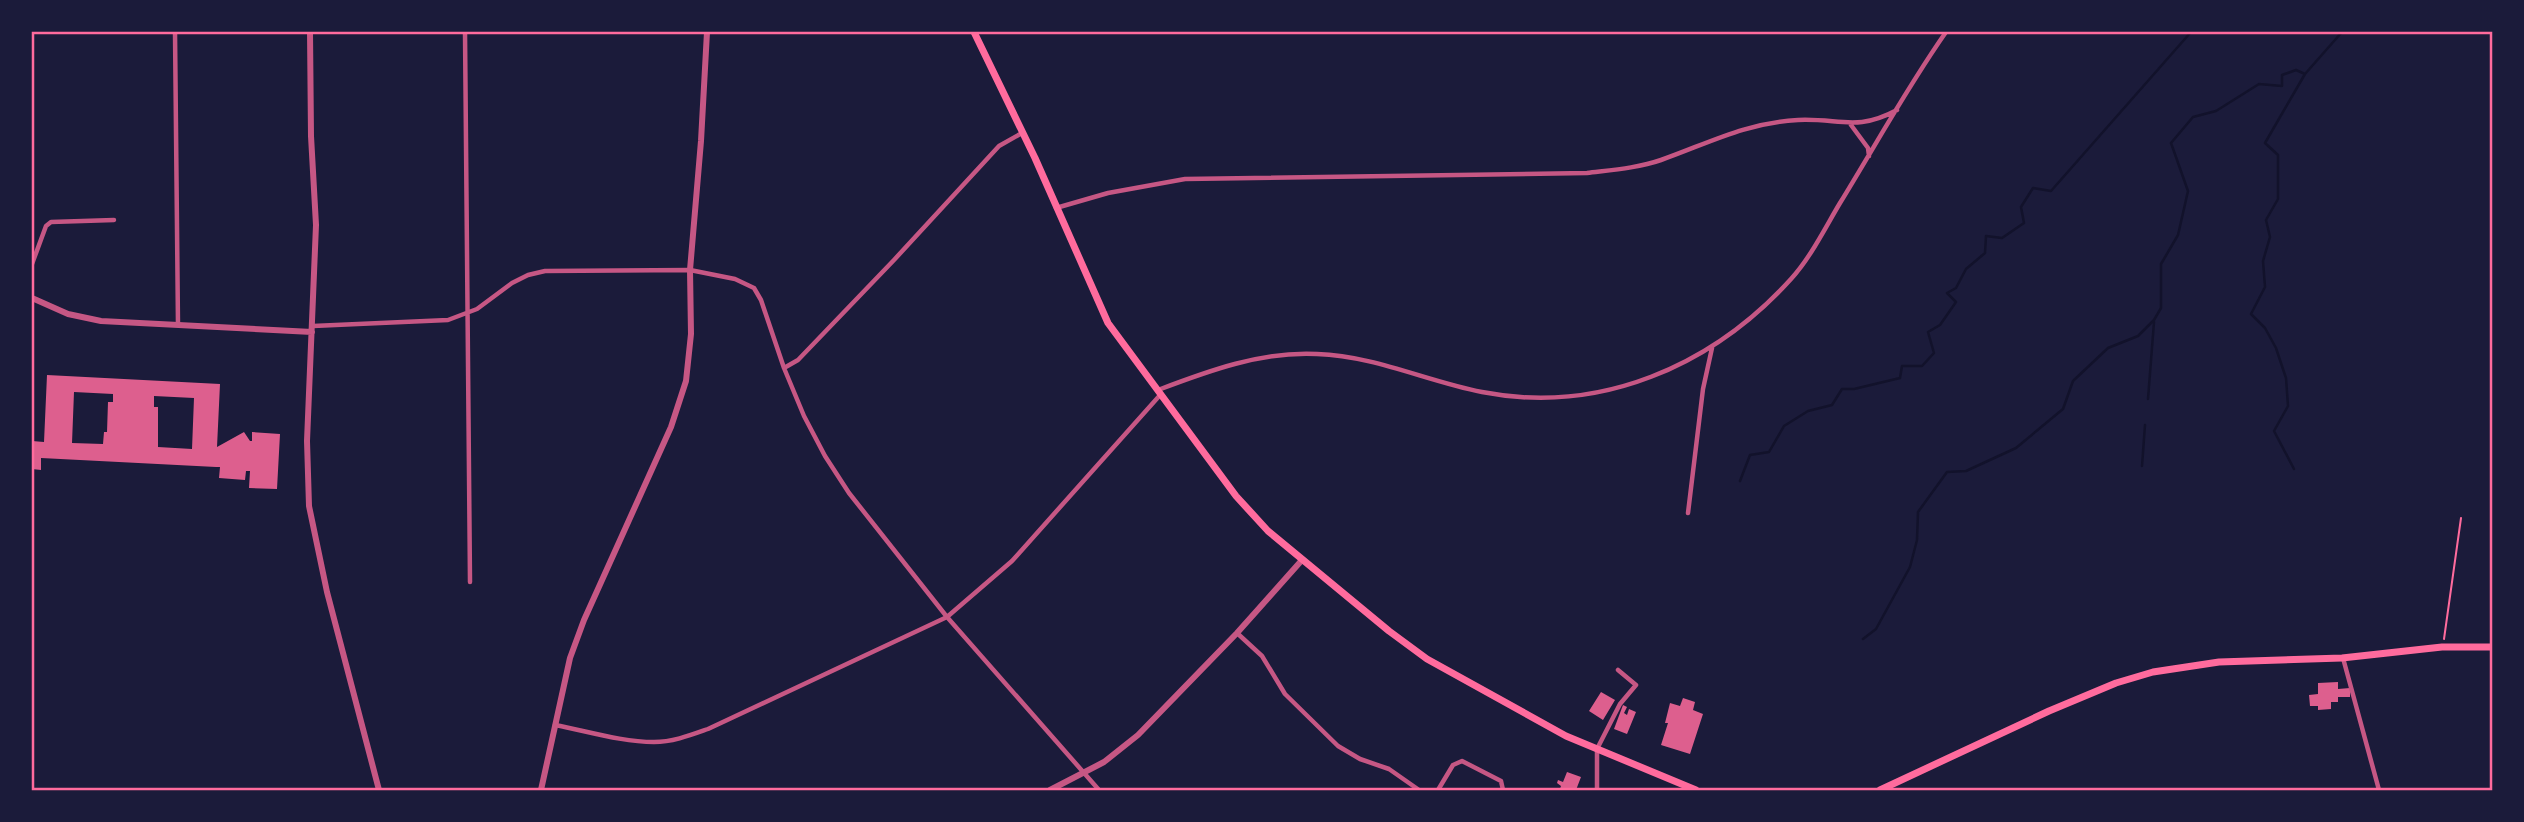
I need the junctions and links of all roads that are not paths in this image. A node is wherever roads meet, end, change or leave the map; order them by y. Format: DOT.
graph roads {
  1 [pos="175,32"];
  2 [pos="310,32"];
  3 [pos="465,32"];
  4 [pos="707,32"];
  5 [pos="974,32"];
  6 [pos="1946,32"];
  7 [pos="1898,110"];
  8 [pos="1851,124"];
  9 [pos="1022,133"];
  10 [pos="1869,157"];
  11 [pos="1055,208"];
  12 [pos="114,220"];
  13 [pos="32,264"];
  14 [pos="690,271"];
  15 [pos="32,298"];
  16 [pos="467,314"];
  17 [pos="178,325"];
  18 [pos="312,329"];
  19 [pos="1712,347"];
  20 [pos="784,368"];
  21 [pos="1159,392"];
  22 [pos="1688,513"];
  23 [pos="1302,560"];
  24 [pos="470,582"];
  25 [pos="947,617"];
  26 [pos="1237,633"];
  27 [pos="2493,647"];
  28 [pos="2342,657"];
  29 [pos="1618,670"];
  30 [pos="555,725"];
  31 [pos="1597,749"];
  32 [pos="1082,773"];
  33 [pos="379,790"];
  34 [pos="541,790"];
  35 [pos="1050,790"];
  36 [pos="1099,790"];
  37 [pos="1419,790"];
  38 [pos="1438,790"];
  39 [pos="1503,790"];
  40 [pos="1597,790"];
  41 [pos="1696,790"];
  42 [pos="1880,790"];
  43 [pos="2379,790"];
  1 -- 17 [label="street"];
  2 -- 18 [label="street"];
  3 -- 16 [label="street"];
  4 -- 14 [label="street"];
  5 -- 9 [label="main road"];
  6 -- 7 [label="street"];
  7 -- 8 [label="street"];
  7 -- 10 [label="street"];
  8 -- 10 [label="street"];
  8 -- 11 [label="street"];
  9 -- 11 [label="main road"];
  9 -- 20 [label="street"];
  10 -- 19 [label="street"];
  11 -- 21 [label="main road"];
  12 -- 13 [label="street"];
  14 -- 16 [label="street"];
  14 -- 20 [label="street"];
  14 -- 30 [label="street"];
  15 -- 17 [label="street"];
  16 -- 18 [label="street"];
  16 -- 24 [label="street"];
  17 -- 18 [label="street"];
  18 -- 33 [label="street"];
  19 -- 21 [label="street"];
  19 -- 22 [label="street"];
  20 -- 25 [label="street"];
  21 -- 23 [label="main road"];
  21 -- 25 [label="street"];
  23 -- 26 [label="street"];
  23 -- 31 [label="main road"];
  25 -- 30 [label="street"];
  25 -- 32 [label="street"];
  26 -- 32 [label="street"];
  26 -- 37 [label="street"];
  27 -- 28 [label="main road"];
  28 -- 42 [label="main road"];
  28 -- 43 [label="street"];
  29 -- 31 [label="street"];
  30 -- 34 [label="street"];
  31 -- 40 [label="street"];
  31 -- 41 [label="main road"];
  32 -- 35 [label="street"];
  32 -- 36 [label="street"];
  38 -- 39 [label="street"];
}
